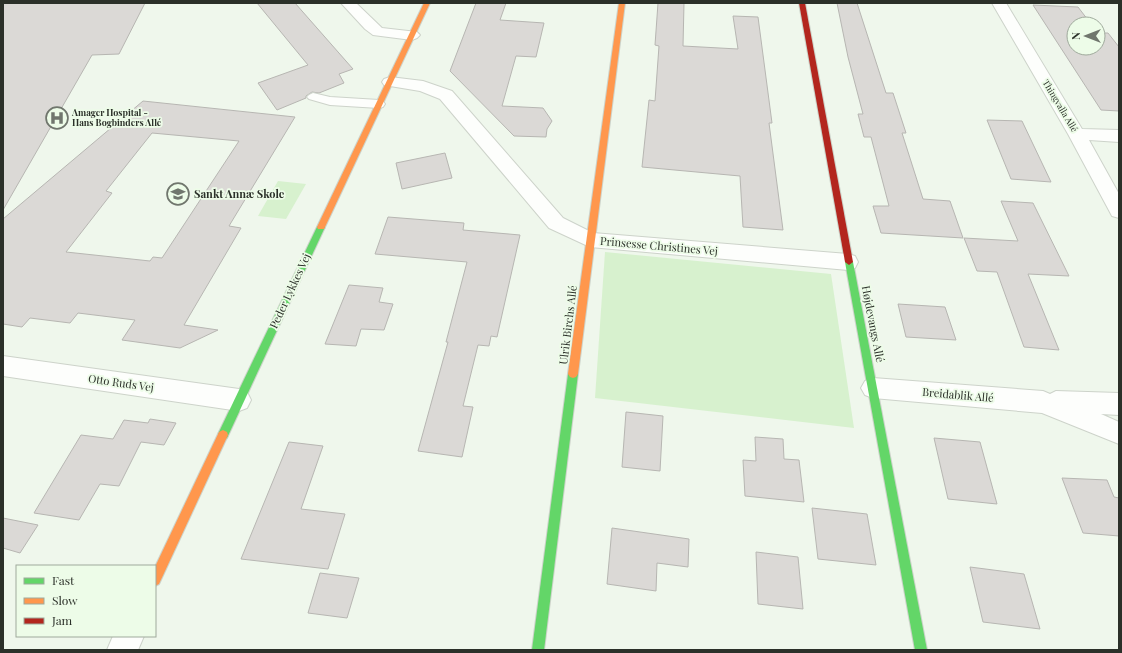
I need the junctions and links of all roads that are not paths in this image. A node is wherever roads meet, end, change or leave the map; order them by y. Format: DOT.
graph roads {
  1 [pos="348,3"];
  2 [pos="427,3"];
  3 [pos="622,3"];
  4 [pos="802,3"];
  5 [pos="999,3"];
  6 [pos="412,35"];
  7 [pos="390,82"];
  8 [pos="314,97"];
  9 [pos="379,104"];
  10 [pos="1077,134"];
  11 [pos="1119,136"];
  12 [pos="1119,211"];
  13 [pos="590,240"];
  14 [pos="848,262"];
  15 [pos="3,366"];
  16 [pos="873,388"];
  17 [pos="239,400"];
  18 [pos="1043,402"];
  19 [pos="1119,404"];
  20 [pos="1119,433"];
  21 [pos="156,578"];
  22 [pos="128,637"];
  23 [pos="122,650"];
  24 [pos="538,650"];
  25 [pos="921,650"];
  1 -- 6 [label="street"];
  2 -- 6 [label="street, Peder Lykkes Vej"];
  3 -- 13 [label="street, Ulrik Birchs Allé"];
  4 -- 14 [label="street, Højdevangs Allé"];
  5 -- 10 [label="street, Thingvalla Allé"];
  6 -- 7 [label="street, Peder Lykkes Vej"];
  7 -- 9 [label="street, Peder Lykkes Vej"];
  7 -- 13 [label="street, Prinsesse Christines Vej"];
  8 -- 9 [label="lane"];
  9 -- 17 [label="street, Peder Lykkes Vej"];
  10 -- 11 [label="street"];
  10 -- 12 [label="street, Thingvalla Allé"];
  13 -- 14 [label="street, Prinsesse Christines Vej"];
  13 -- 24 [label="street, Ulrik Birchs Allé"];
  14 -- 16 [label="street, Højdevangs Allé"];
  15 -- 17 [label="street, Otto Ruds Vej"];
  16 -- 18 [label="street, Breidablik Allé"];
  16 -- 25 [label="street, Højdevangs Allé"];
  17 -- 21 [label="street, Peder Lykkes Vej"];
  18 -- 19 [label="street, Breidablik Allé"];
  18 -- 20 [label="street, Breidablik Allé"];
  22 -- 23 [label="street"];
}
